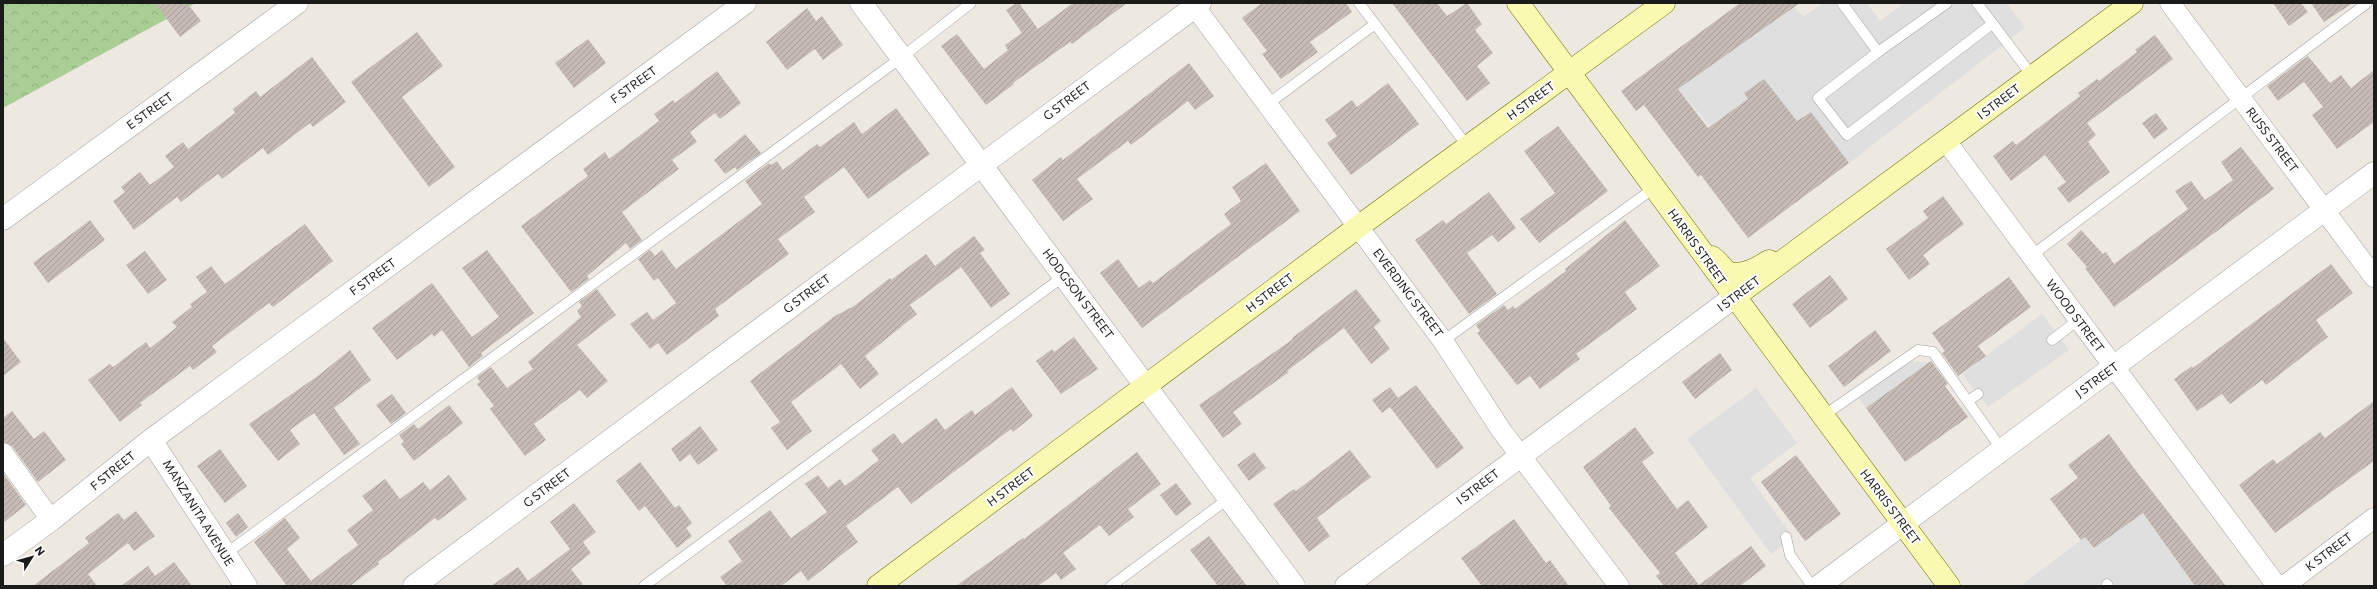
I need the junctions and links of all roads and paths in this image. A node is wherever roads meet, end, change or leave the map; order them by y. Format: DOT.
graph roads {
  1 [pos="297,3"];
  2 [pos="745,3"];
  3 [pos="861,3"];
  4 [pos="971,3"];
  5 [pos="1359,3"];
  6 [pos="1518,3"];
  7 [pos="1664,3"];
  8 [pos="1842,3"];
  9 [pos="1947,3"];
  10 [pos="1977,3"];
  11 [pos="2132,3"];
  12 [pos="2170,3"];
  13 [pos="2367,3"];
  14 [pos="1195,4"];
  15 [pos="1375,24"];
  16 [pos="1992,24"];
  17 [pos="1878,52"];
  18 [pos="902,57"];
  19 [pos="1570,74"];
  20 [pos="2033,77"];
  21 [pos="2240,97"];
  22 [pos="1268,104"];
  23 [pos="1946,141"];
  24 [pos="1468,147"];
  25 [pos="983,165"];
  26 [pos="2374,173"];
  27 [pos="1654,188"];
  28 [pos="2325,210"];
  29 [pos="3,219"];
  30 [pos="1358,226"];
  31 [pos="1808,244"];
  32 [pos="1698,248"];
  33 [pos="2031,256"];
  34 [pos="1064,276"];
  35 [pos="2374,277"];
  36 [pos="1734,297"];
  37 [pos="2078,320"];
  38 [pos="2052,340"];
  39 [pos="1443,341"];
  40 [pos="2114,368"];
  41 [pos="1148,386"];
  42 [pos="1978,394"];
  43 [pos="1968,401"];
  44 [pos="1823,416"];
  45 [pos="151,440"];
  46 [pos="2002,450"];
  47 [pos="3,453"];
  48 [pos="1521,455"];
  49 [pos="1229,498"];
  50 [pos="2374,518"];
  51 [pos="51,520"];
  52 [pos="1903,524"];
  53 [pos="1786,537"];
  54 [pos="3,555"];
  55 [pos="224,555"];
  56 [pos="246,586"];
  57 [pos="414,586"];
  58 [pos="644,586"];
  59 [pos="878,586"];
  60 [pos="1111,586"];
  61 [pos="1294,586"];
  62 [pos="1346,586"];
  63 [pos="1619,586"];
  64 [pos="1812,586"];
  65 [pos="1819,586"];
  66 [pos="1950,586"];
  67 [pos="2277,586"];
  68 [pos="2284,586"];
  1 -- 29 [label="street, E STREET"];
  2 -- 45 [label="street, F STREET"];
  3 -- 18 [label="street, HODGSON STREET"];
  4 -- 18 [label="lane"];
  5 -- 15 [label="lane"];
  6 -- 19 [label="main road, HARRIS STREET"];
  7 -- 19 [label="main road, H STREET"];
  8 -- 17 [label="lane"];
  9 -- 17 [label="lane"];
  10 -- 16 [label="lane"];
  11 -- 20 [label="main road, I STREET"];
  12 -- 21 [label="street, RUSS STREET"];
  13 -- 21 [label="lane"];
  14 -- 22 [label="street, EVERDING STREET"];
  14 -- 25 [label="street, G STREET"];
  15 -- 22 [label="lane"];
  15 -- 24 [label="lane"];
  16 -- 17 [label="lane"];
  16 -- 20 [label="lane"];
  18 -- 25 [label="street, HODGSON STREET"];
  18 -- 55 [label="lane"];
  19 -- 24 [label="main road, H STREET"];
  19 -- 27 [label="main road, HARRIS STREET"];
  20 -- 23 [label="main road, I STREET"];
  21 -- 28 [label="street, RUSS STREET"];
  21 -- 33 [label="lane"];
  22 -- 30 [label="street, EVERDING STREET"];
  23 -- 31 [label="main road, I STREET"];
  23 -- 33 [label="street, WOOD STREET"];
  24 -- 30 [label="main road, H STREET"];
  25 -- 34 [label="street, HODGSON STREET"];
  25 -- 57 [label="street, G STREET"];
  26 -- 28 [label="street, J STREET"];
  27 -- 32 [label="main road, HARRIS STREET"];
  27 -- 39 [label="lane"];
  28 -- 35 [label="street, RUSS STREET"];
  28 -- 40 [label="street, J STREET"];
  30 -- 39 [label="street, EVERDING STREET"];
  30 -- 41 [label="main road, H STREET"];
  31 -- 32 [label="main road"];
  31 -- 36 [label="main road, I STREET"];
  32 -- 36 [label="main road, HARRIS STREET"];
  33 -- 37 [label="street, WOOD STREET"];
  34 -- 41 [label="street, HODGSON STREET"];
  34 -- 58 [label="lane"];
  36 -- 44 [label="main road, HARRIS STREET"];
  36 -- 48 [label="street, I STREET"];
  37 -- 38 [label="lane"];
  37 -- 40 [label="street, WOOD STREET"];
  39 -- 48 [label="street, EVERDING STREET"];
  40 -- 46 [label="street, J STREET"];
  40 -- 67 [label="street, WOOD STREET"];
  41 -- 49 [label="street, HODGSON STREET"];
  41 -- 59 [label="main road, H STREET"];
  42 -- 43 [label="lane"];
  43 -- 44 [label="lane"];
  43 -- 46 [label="lane"];
  44 -- 52 [label="main road, HARRIS STREET"];
  45 -- 51 [label="street, F STREET"];
  45 -- 55 [label="street, MANZANITA AVENUE"];
  46 -- 52 [label="street, J STREET"];
  47 -- 51 [label="street"];
  48 -- 62 [label="street, I STREET"];
  48 -- 63 [label="street, EVERDING STREET"];
  49 -- 60 [label="lane"];
  49 -- 61 [label="street, HODGSON STREET"];
  50 -- 68 [label="street, K STREET"];
  51 -- 54 [label="street, F STREET"];
  52 -- 65 [label="street, J STREET"];
  52 -- 66 [label="main road, HARRIS STREET"];
  53 -- 64 [label="lane"];
  55 -- 56 [label="street, MANZANITA AVENUE"];
}
